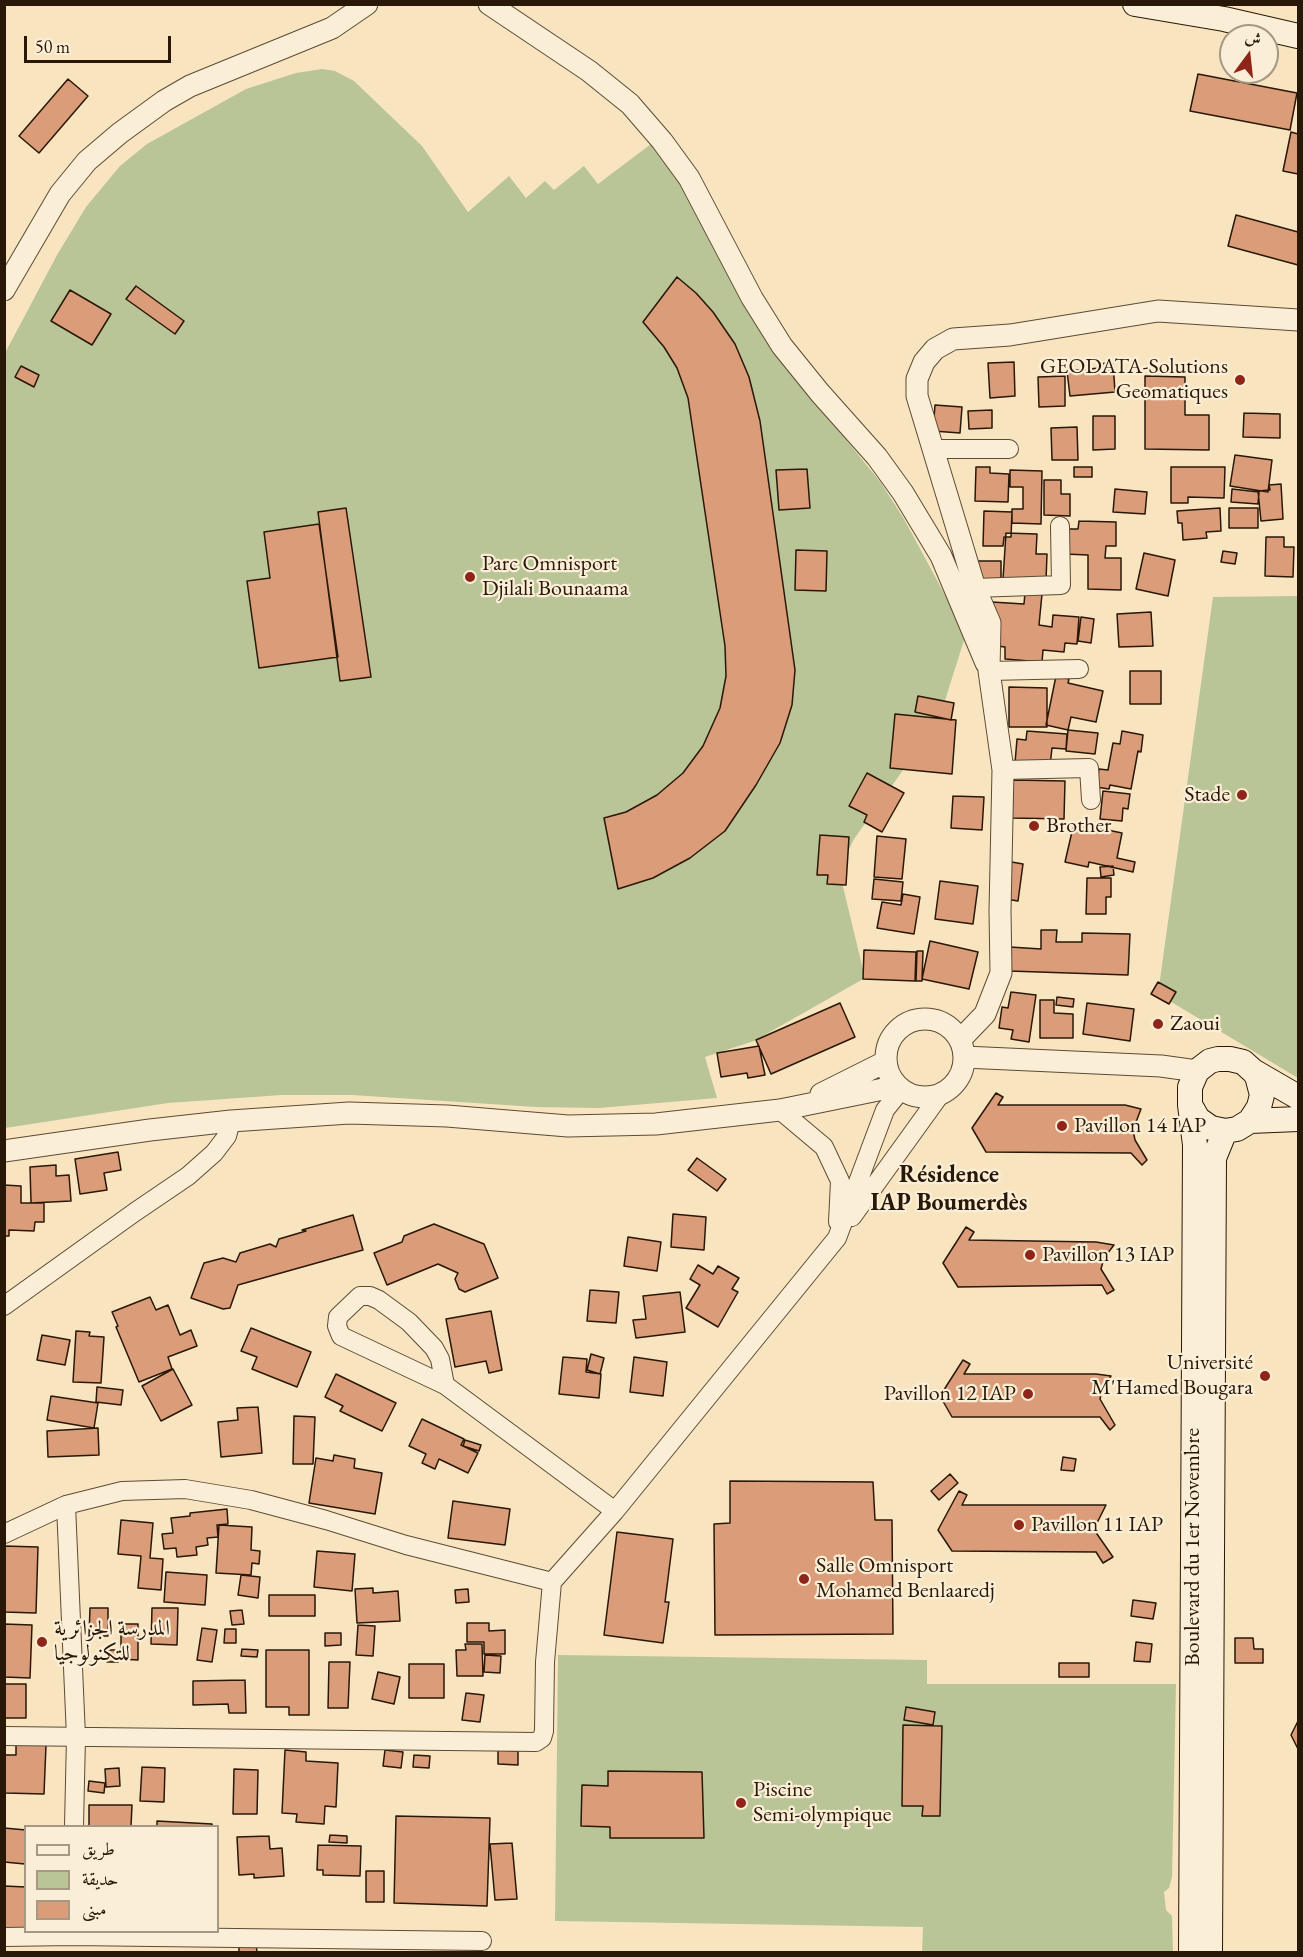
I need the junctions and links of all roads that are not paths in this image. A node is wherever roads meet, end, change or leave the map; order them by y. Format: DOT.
graph roads {
  1 [pos="367,4"];
  2 [pos="489,4"];
  3 [pos="1135,4"];
  4 [pos="1299,36"];
  5 [pos="4,290"];
  6 [pos="1299,320"];
  7 [pos="934,449"];
  8 [pos="1009,449"];
  9 [pos="1060,526"];
  10 [pos="975,588"];
  11 [pos="1079,669"];
  12 [pos="989,671"];
  13 [pos="1002,770"];
  14 [pos="1091,800"];
  15 [pos="962,1048"];
  16 [pos="885,1062"];
  17 [pos="1197,1071"];
  18 [pos="1252,1071"];
  19 [pos="899,1088"];
  20 [pos="940,1095"];
  21 [pos="1299,1097"];
  22 [pos="1190,1105"];
  23 [pos="788,1108"];
  24 [pos="1299,1119"];
  25 [pos="231,1121"];
  26 [pos="1250,1121"];
  27 [pos="1225,1131"];
  28 [pos="4,1151"];
  29 [pos="837,1238"];
  30 [pos="4,1306"];
  31 [pos="445,1385"];
  32 [pos="66,1505"];
  33 [pos="615,1511"];
  34 [pos="4,1534"];
  35 [pos="552,1582"];
  36 [pos="4,1736"];
  37 [pos="76,1737"];
  38 [pos="74,1825"];
  39 [pos="72,1934"];
  40 [pos="4,1937"];
  41 [pos="482,1941"];
  42 [pos="1191,1953"];
  43 [pos="1210,1953"];
  1 -- 5 [label="street"];
  2 -- 12 [label="street"];
  3 -- 4 [label="main road"];
  6 -- 7 [label="street"];
  7 -- 8 [label="street"];
  7 -- 10 [label="street"];
  9 -- 10 [label="street"];
  10 -- 12 [label="street"];
  11 -- 12 [label="street"];
  12 -- 13 [label="street"];
  13 -- 14 [label="street"];
  13 -- 15 [label="street"];
  15 -- 16 [label="street"];
  15 -- 17 [label="street"];
  15 -- 20 [label="street"];
  16 -- 19 [label="street"];
  16 -- 23 [label="street"];
  17 -- 18 [label="main road"];
  17 -- 22 [label="main road"];
  18 -- 21 [label="main road"];
  18 -- 26 [label="main road"];
  19 -- 20 [label="street"];
  19 -- 23 [label="street"];
  19 -- 29 [label="street"];
  20 -- 29 [label="street"];
  22 -- 27 [label="main road"];
  22 -- 42 [label="main road, Boulevard du 1er Novembre"];
  23 -- 25 [label="street"];
  23 -- 29 [label="street"];
  24 -- 26 [label="main road"];
  25 -- 28 [label="street"];
  25 -- 30 [label="street"];
  26 -- 27 [label="main road"];
  27 -- 43 [label="main road, Boulevard du 1er Novembre"];
  29 -- 33 [label="street"];
  31 -- 31 [label="street"];
  31 -- 33 [label="street"];
  32 -- 34 [label="street"];
  32 -- 35 [label="street"];
  32 -- 37 [label="street"];
  33 -- 35 [label="street"];
  35 -- 37 [label="street"];
  36 -- 37 [label="street"];
  37 -- 38 [label="street"];
  39 -- 40 [label="street"];
  39 -- 41 [label="street"];
}
